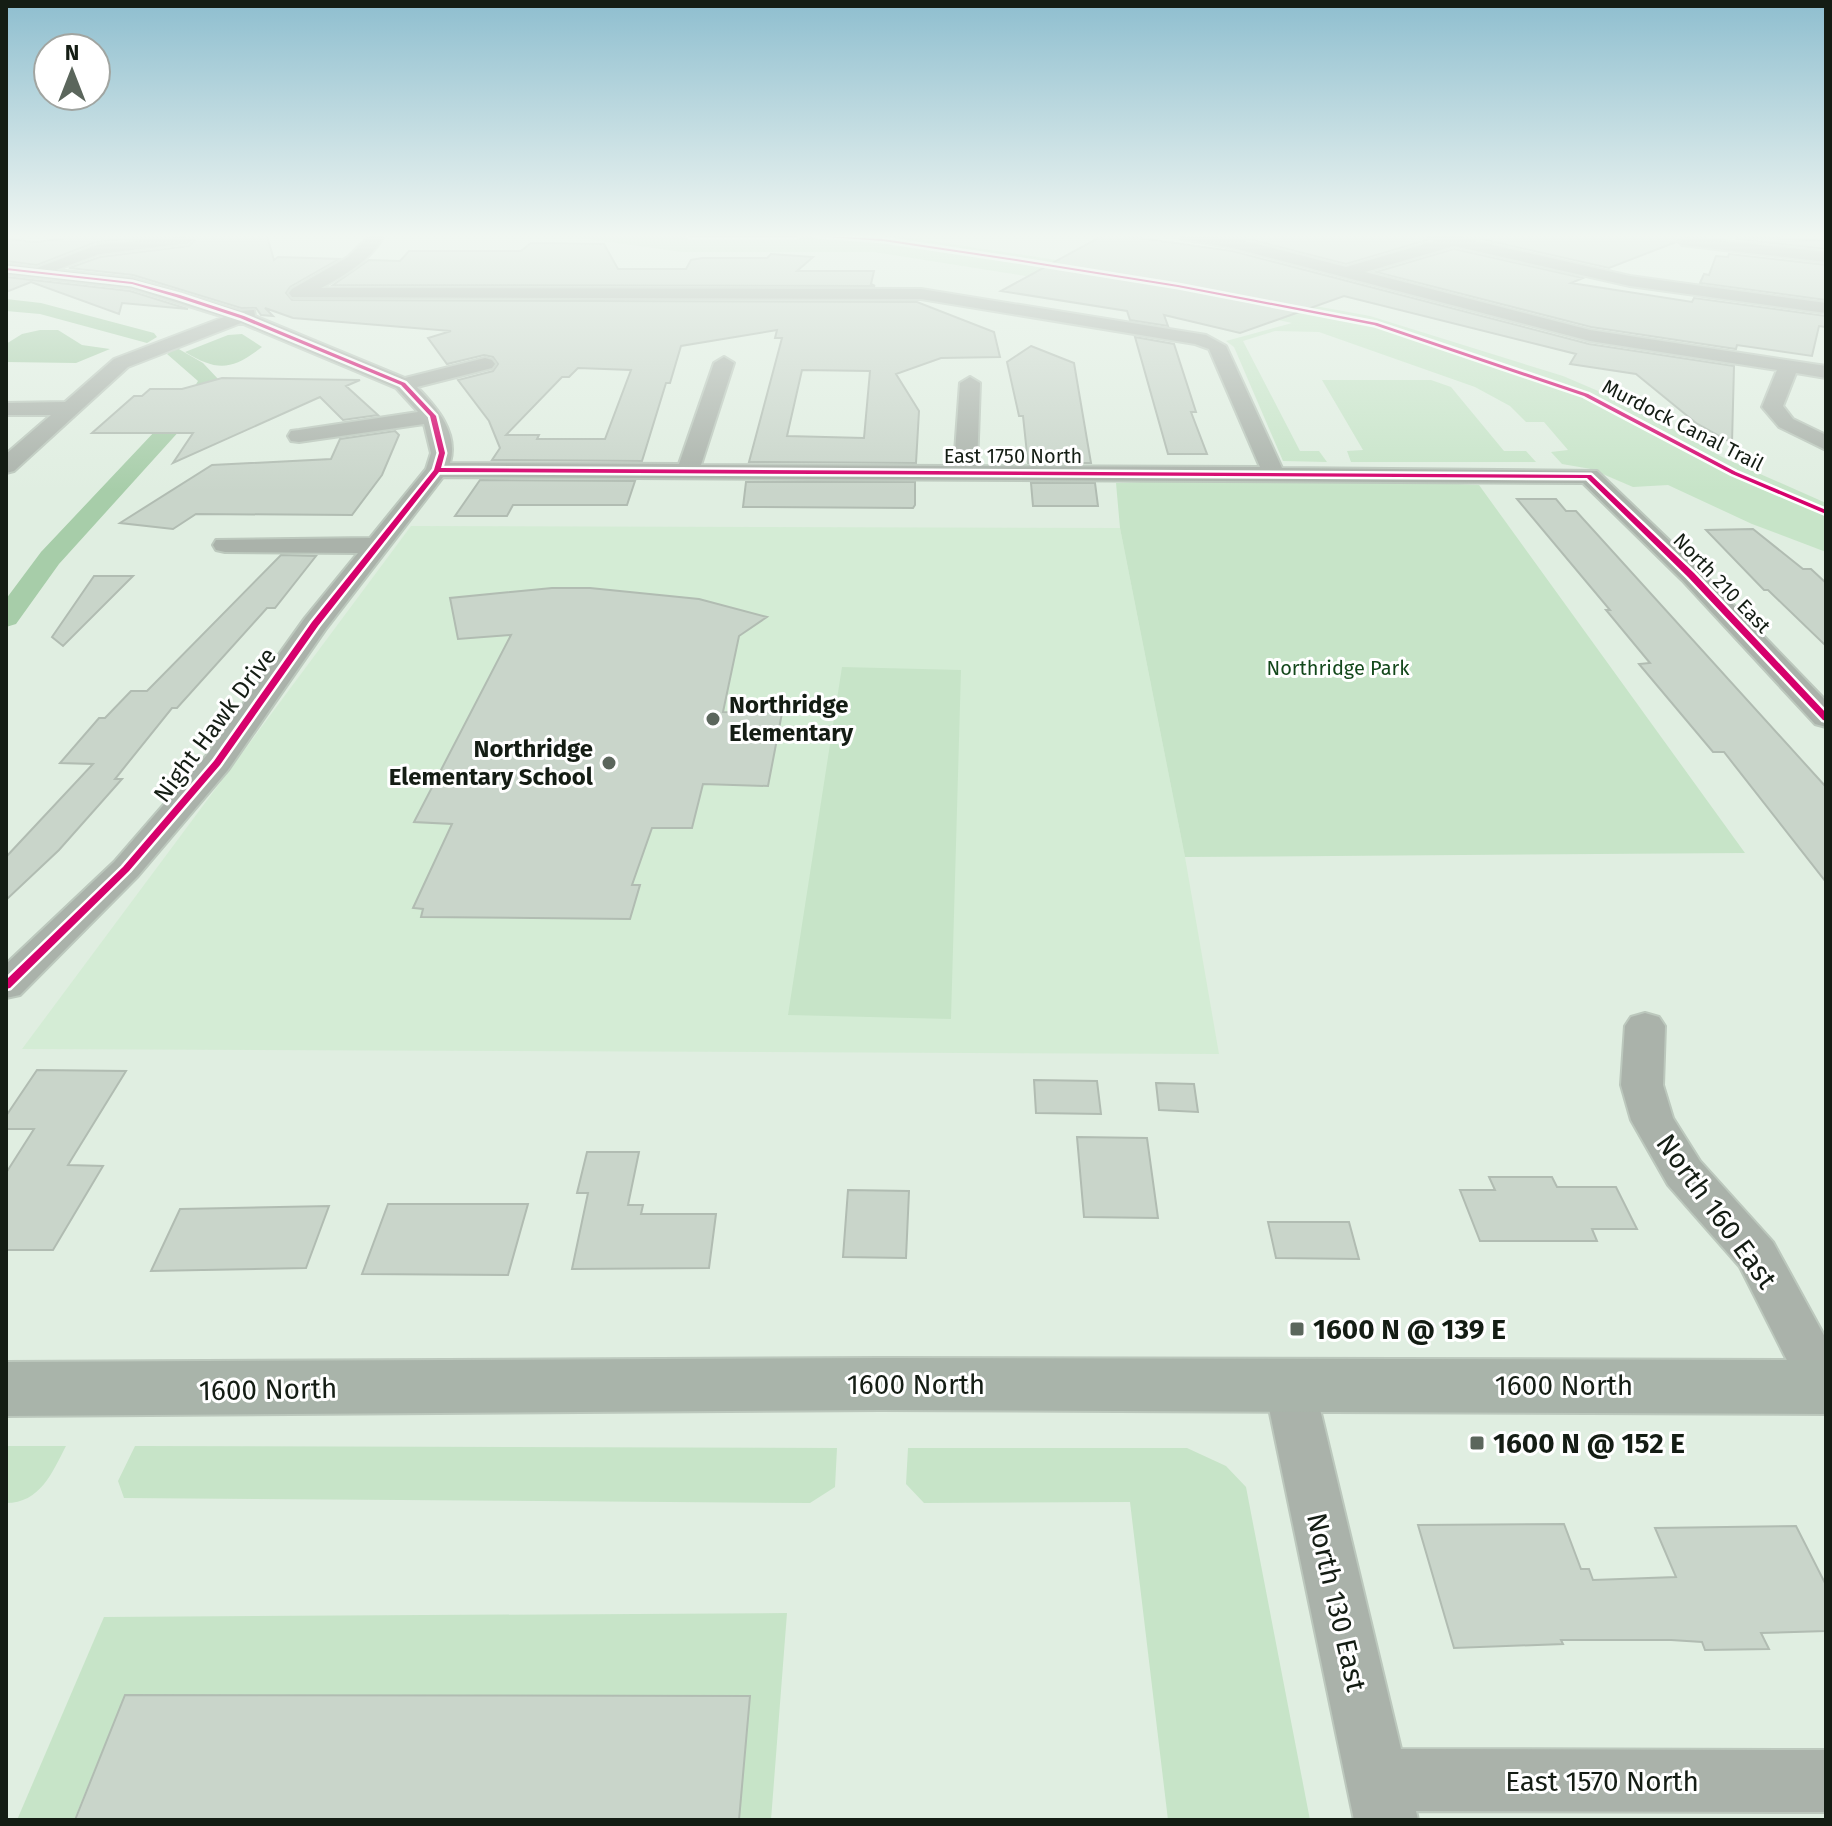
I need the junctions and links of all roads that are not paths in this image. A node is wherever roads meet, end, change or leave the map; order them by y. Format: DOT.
graph roads {
  1 [pos="231,321"];
  2 [pos="252,321"];
  3 [pos="1089,321"];
  4 [pos="1536,321"];
  5 [pos="724,363"];
  6 [pos="485,364"];
  7 [pos="1788,368"];
  8 [pos="1826,372"];
  9 [pos="970,383"];
  10 [pos="403,384"];
  11 [pos="73,408"];
  12 [pos="6,409"];
  13 [pos="433,416"];
  14 [pos="299,436"];
  15 [pos="1826,443"];
  16 [pos="6,466"];
  17 [pos="437,470"];
  18 [pos="687,473"];
  19 [pos="965,474"];
  20 [pos="1274,474"];
  21 [pos="1589,476"];
  22 [pos="225,545"];
  23 [pos="379,546"];
  24 [pos="1826,718"];
  25 [pos="6,986"];
  26 [pos="1645,1026"];
  27 [pos="1289,1384"];
  28 [pos="1826,1387"];
  29 [pos="6,1389"];
  30 [pos="1826,1781"];
  31 [pos="1382,1800"];
  1 -- 11 [label="street"];
  2 -- 10 [label="street"];
  3 -- 20 [label="street"];
  4 -- 7 [label="street"];
  5 -- 18 [label="street"];
  6 -- 10 [label="street"];
  7 -- 8 [label="street"];
  7 -- 15 [label="street"];
  9 -- 19 [label="street"];
  10 -- 13 [label="street"];
  11 -- 12 [label="street"];
  11 -- 16 [label="street"];
  13 -- 14 [label="street"];
  13 -- 17 [label="street"];
  17 -- 18 [label="street, East 1750 North"];
  17 -- 23 [label="street, Night Hawk Drive"];
  18 -- 19 [label="street, East 1750 North"];
  19 -- 20 [label="street, East 1750 North"];
  20 -- 21 [label="street, East 1750 North"];
  21 -- 24 [label="street, North 210 East"];
  22 -- 23 [label="street"];
  23 -- 25 [label="street, Night Hawk Drive"];
  26 -- 28 [label="street, North 160 East"];
  27 -- 28 [label="main road, 1600 North"];
  27 -- 29 [label="main road, 1600 North"];
  27 -- 31 [label="street, North 130 East"];
  30 -- 31 [label="street, East 1570 North"];
}
